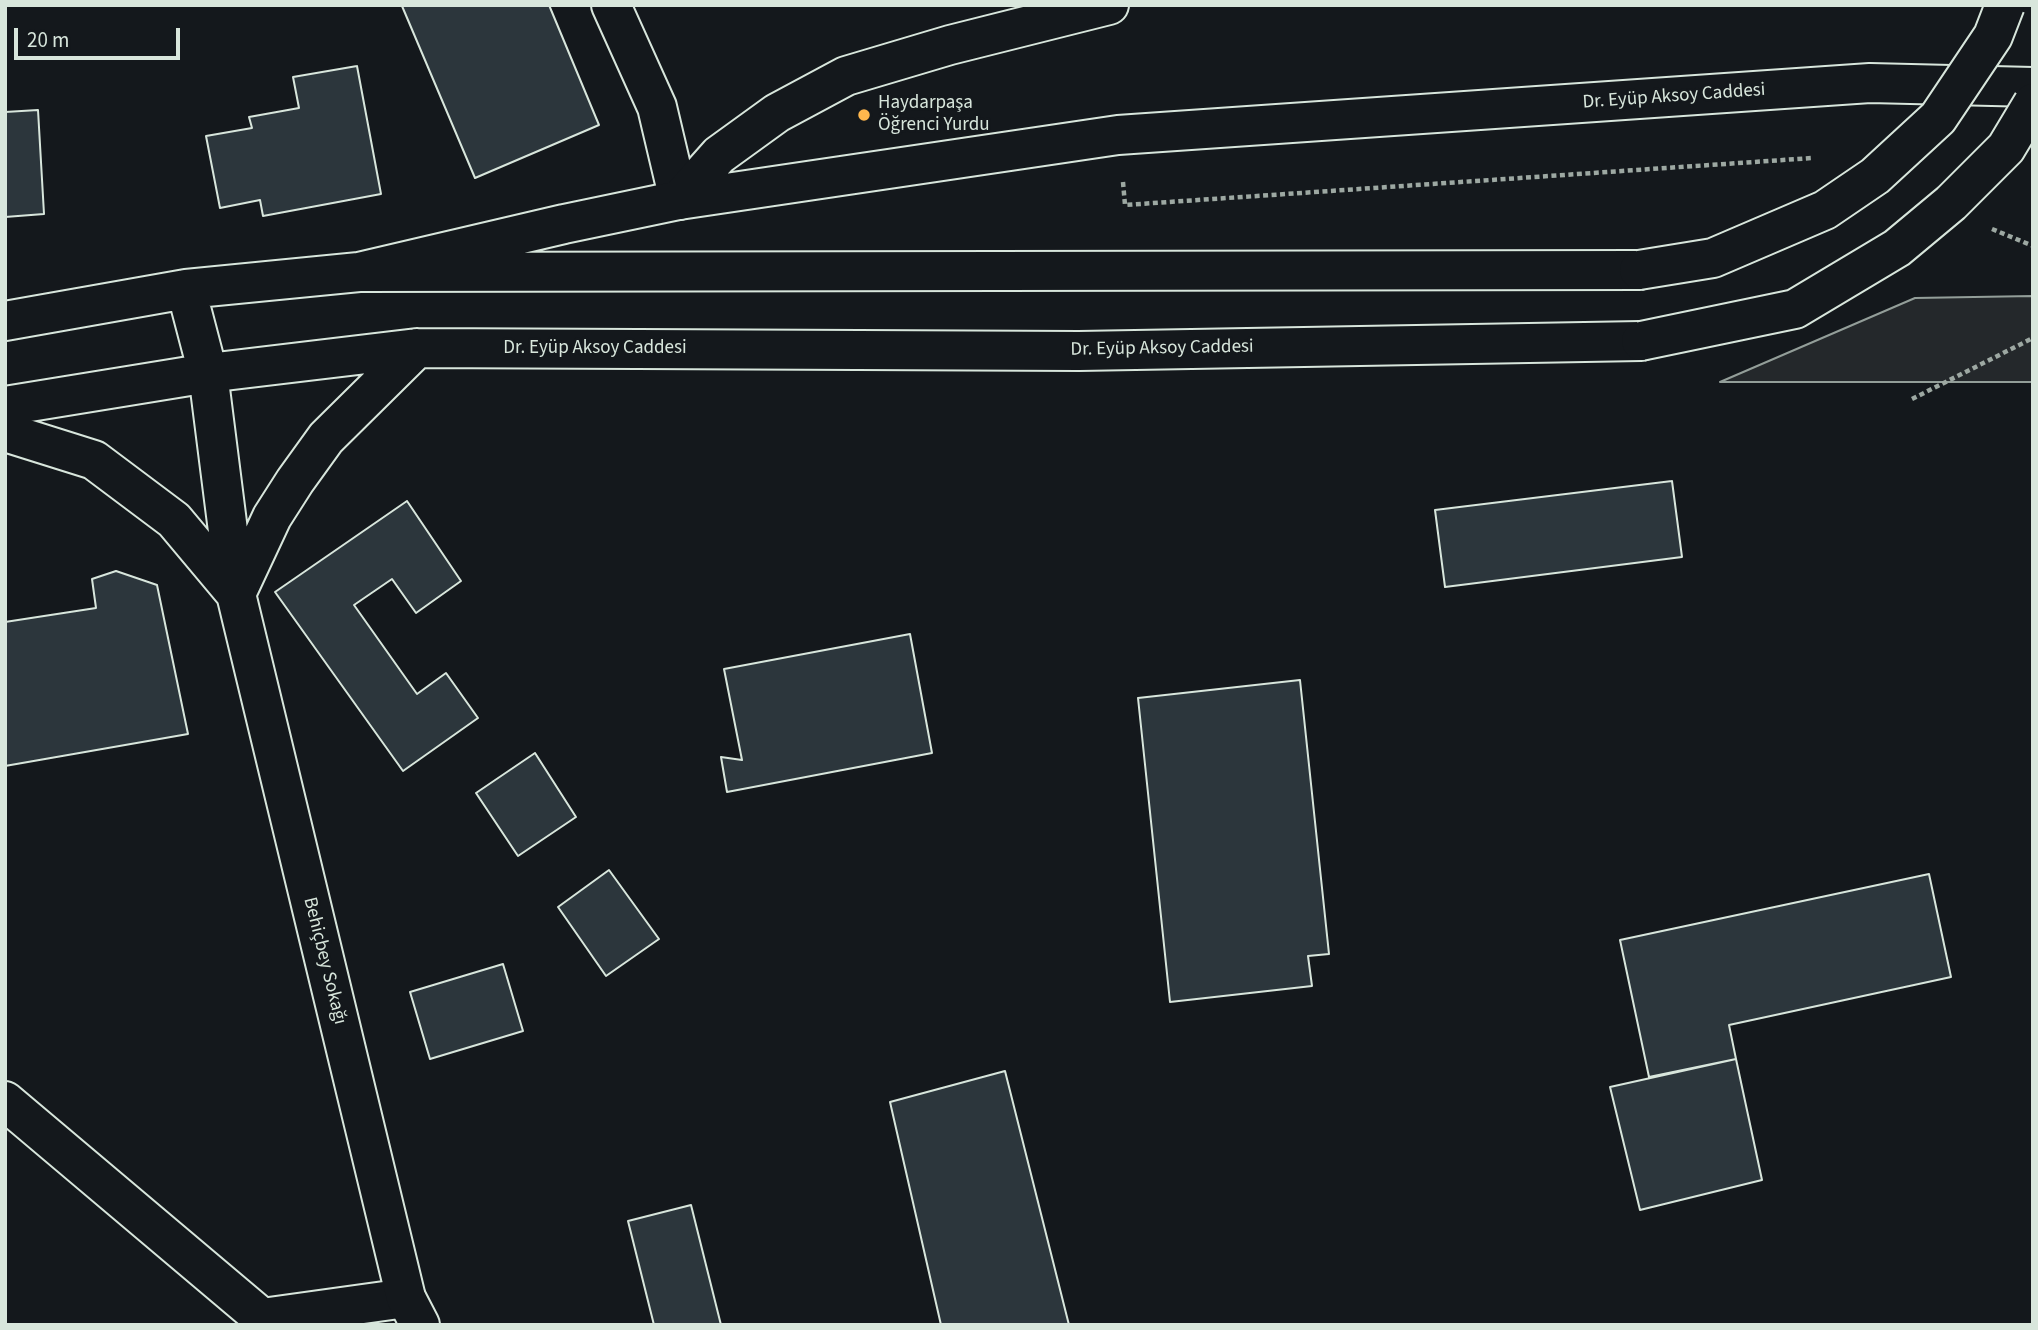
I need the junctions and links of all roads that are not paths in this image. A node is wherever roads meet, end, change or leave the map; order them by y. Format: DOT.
graph roads {
  1 [pos="611,5"];
  2 [pos="2005,5"];
  3 [pos="1109,6"];
  4 [pos="2033,87"];
  5 [pos="2033,103"];
  6 [pos="679,200"];
  7 [pos="359,272"];
  8 [pos="186,289"];
  9 [pos="5,321"];
  10 [pos="417,348"];
  11 [pos="208,373"];
  12 [pos="5,406"];
  13 [pos="5,432"];
  14 [pos="236,594"];
  15 [pos="5,1101"];
  16 [pos="413,1311"];
  1 -- 6 [label="main road"];
  2 -- 7 [label="main road, Dr. Eyüp Aksoy Caddesi, bridge"];
  3 -- 6 [label="main road"];
  4 -- 6 [label="main road, Dr. Eyüp Aksoy Caddesi"];
  5 -- 10 [label="main road, Dr. Eyüp Aksoy Caddesi, bridge"];
  6 -- 7 [label="main road, Dr. Eyüp Aksoy Caddesi"];
  7 -- 8 [label="main road, Dr. Eyüp Aksoy Caddesi"];
  8 -- 9 [label="main road, Dr. Eyüp Aksoy Caddesi"];
  8 -- 11 [label="main road, Behiçbey Sokağı"];
  10 -- 11 [label="main road, Dr. Eyüp Aksoy Caddesi"];
  10 -- 14 [label="main road"];
  11 -- 12 [label="main road, Dr. Eyüp Aksoy Caddesi"];
  11 -- 14 [label="main road, Behiçbey Sokağı"];
  13 -- 14 [label="main road"];
  14 -- 16 [label="main road, Behiçbey Sokağı"];
  15 -- 16 [label="main road"];
}
